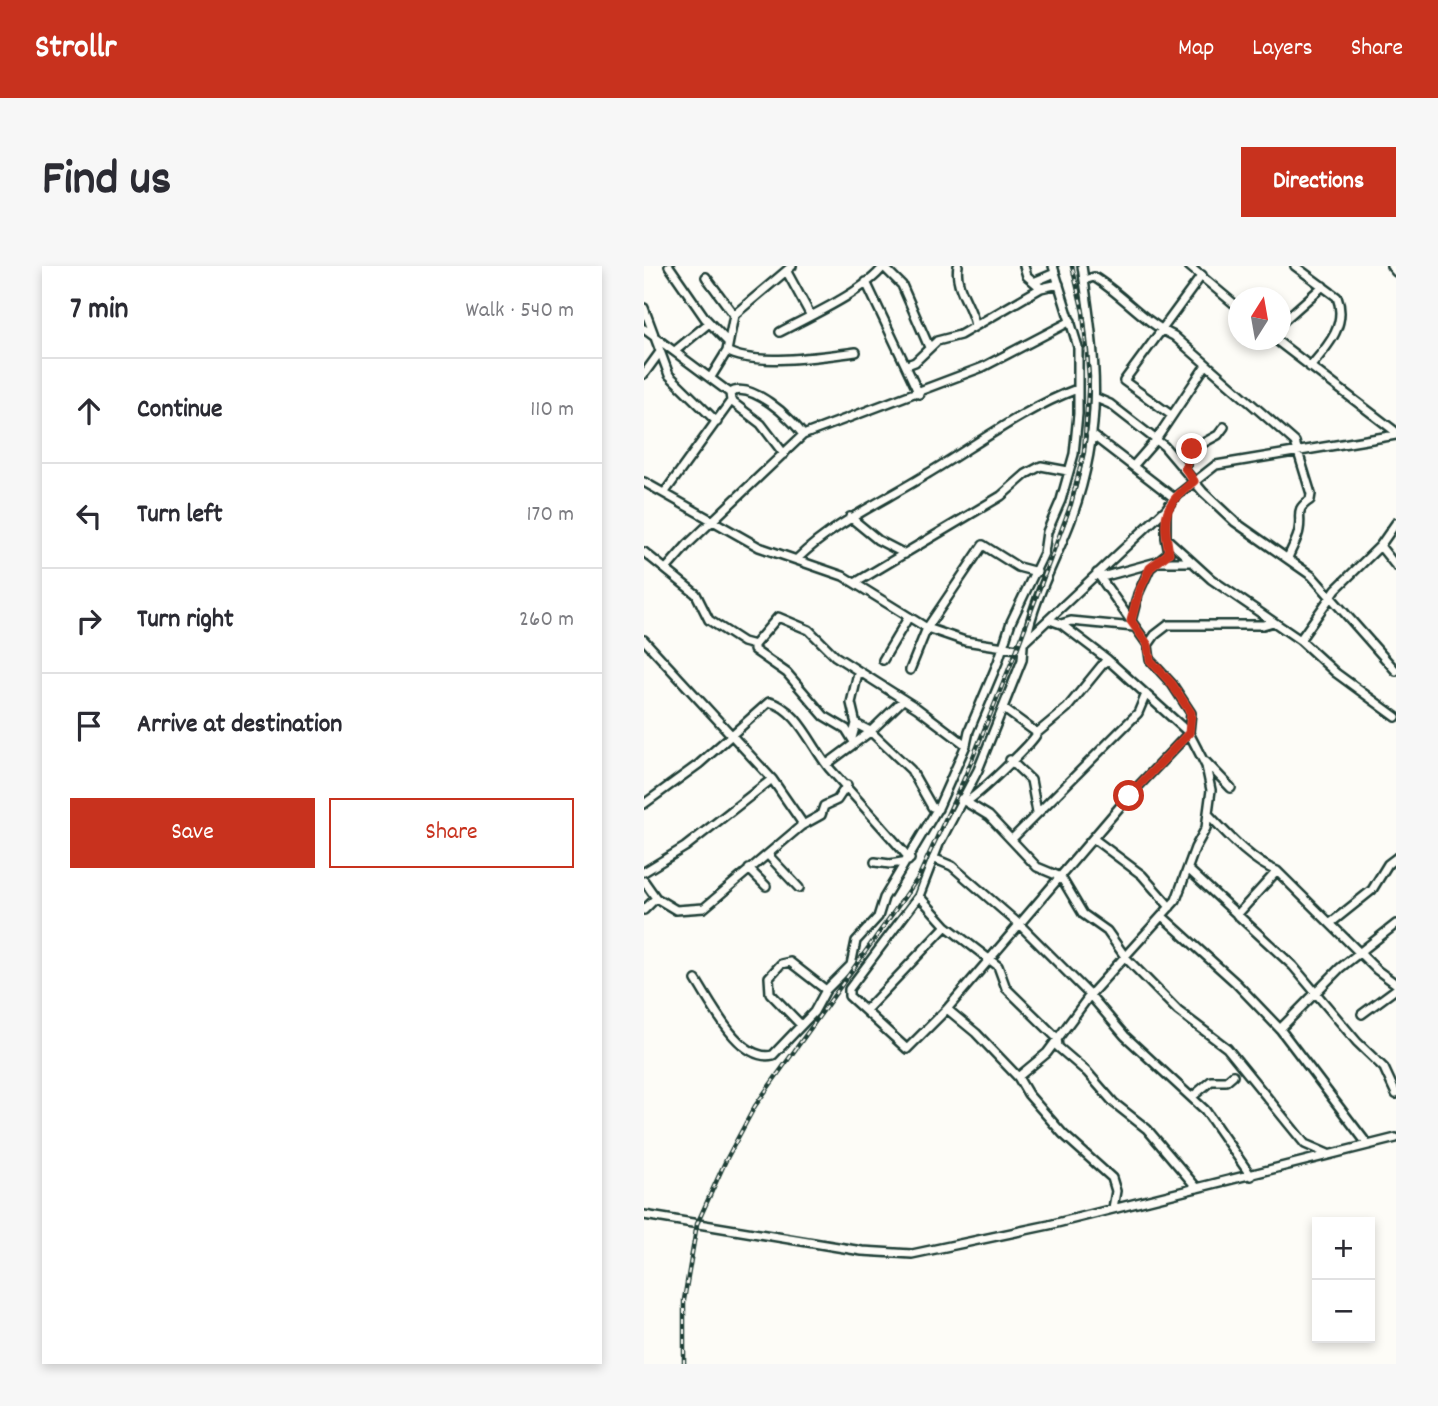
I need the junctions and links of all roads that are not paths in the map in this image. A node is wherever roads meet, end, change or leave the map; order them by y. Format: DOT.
graph roads {
  1 [pos="669,266"];
  2 [pos="883,266"];
  3 [pos="958,266"];
  4 [pos="1024,266"];
  5 [pos="1082,266"];
  6 [pos="1189,266"];
  7 [pos="1295,266"];
  8 [pos="1391,266"];
  9 [pos="790,269"];
  10 [pos="1054,270"];
  11 [pos="1396,272"];
  12 [pos="1202,275"];
  13 [pos="706,276"];
  14 [pos="1084,281"];
  15 [pos="866,282"];
  16 [pos="1059,284"];
  17 [pos="1038,285"];
  18 [pos="1324,286"];
  19 [pos="1228,298"];
  20 [pos="644,308"];
  21 [pos="1291,314"];
  22 [pos="734,315"];
  23 [pos="811,316"];
  24 [pos="1071,321"];
  25 [pos="709,323"];
  26 [pos="975,325"];
  27 [pos="644,329"];
  28 [pos="1159,329"];
  29 [pos="780,332"];
  30 [pos="656,335"];
  31 [pos="729,342"];
  32 [pos="929,347"];
  33 [pos="1289,350"];
  34 [pos="676,351"];
  35 [pos="727,351"];
  36 [pos="660,352"];
  37 [pos="856,352"];
  38 [pos="907,365"];
  39 [pos="1206,365"];
  40 [pos="1310,367"];
  41 [pos="644,374"];
  42 [pos="711,377"];
  43 [pos="1077,389"];
  44 [pos="919,394"];
  45 [pos="730,397"];
  46 [pos="1096,398"];
  47 [pos="1171,415"];
  48 [pos="717,422"];
  49 [pos="1224,427"];
  50 [pos="1091,434"];
  51 [pos="1396,434"];
  52 [pos="803,435"];
  53 [pos="1155,442"];
  54 [pos="1299,451"];
  55 [pos="784,454"];
  56 [pos="1133,465"];
  57 [pos="1185,468"];
  58 [pos="1068,471"];
  59 [pos="1194,481"];
  60 [pos="644,482"];
  61 [pos="665,492"];
  62 [pos="1174,498"];
  63 [pos="1166,509"];
  64 [pos="850,517"];
  65 [pos="713,522"];
  66 [pos="1396,523"];
  67 [pos="1166,538"];
  68 [pos="1380,546"];
  69 [pos="644,552"];
  70 [pos="905,554"];
  71 [pos="1288,558"];
  72 [pos="797,559"];
  73 [pos="1157,562"];
  74 [pos="1191,562"];
  75 [pos="1396,566"];
  76 [pos="666,569"];
  77 [pos="1037,572"];
  78 [pos="1099,575"];
  79 [pos="855,583"];
  80 [pos="1331,596"];
  81 [pos="908,618"];
  82 [pos="1050,621"];
  83 [pos="1273,622"];
  84 [pos="1061,624"];
  85 [pos="1133,624"];
  86 [pos="927,628"];
  87 [pos="644,640"];
  88 [pos="1300,640"];
  89 [pos="1025,643"];
  90 [pos="754,645"];
  91 [pos="1004,645"];
  92 [pos="1148,645"];
  93 [pos="1107,659"];
  94 [pos="883,660"];
  95 [pos="1395,669"];
  96 [pos="910,670"];
  97 [pos="858,673"];
  98 [pos="1146,694"];
  99 [pos="899,697"];
  100 [pos="1004,709"];
  101 [pos="1396,717"];
  102 [pos="856,724"];
  103 [pos="871,731"];
  104 [pos="969,731"];
  105 [pos="1037,733"];
  106 [pos="1189,733"];
  107 [pos="733,736"];
  108 [pos="955,739"];
  109 [pos="854,742"];
  110 [pos="966,745"];
  111 [pos="1201,756"];
  112 [pos="1010,760"];
  113 [pos="827,764"];
  114 [pos="772,779"];
  115 [pos="847,785"];
  116 [pos="1231,788"];
  117 [pos="964,798"];
  118 [pos="644,804"];
  119 [pos="937,809"];
  120 [pos="1037,812"];
  121 [pos="1209,815"];
  122 [pos="800,827"];
  123 [pos="1012,839"];
  124 [pos="1094,839"];
  125 [pos="768,855"];
  126 [pos="933,858"];
  127 [pos="1396,858"];
  128 [pos="909,860"];
  129 [pos="875,862"];
  130 [pos="749,869"];
  131 [pos="1189,870"];
  132 [pos="1277,871"];
  133 [pos="644,872"];
  134 [pos="1061,877"];
  135 [pos="644,881"];
  136 [pos="765,886"];
  137 [pos="799,888"];
  138 [pos="919,897"];
  139 [pos="656,898"];
  140 [pos="1170,907"];
  141 [pos="644,910"];
  142 [pos="1237,915"];
  143 [pos="1162,916"];
  144 [pos="1332,922"];
  145 [pos="1396,924"];
  146 [pos="1020,925"];
  147 [pos="946,926"];
  148 [pos="1361,951"];
  149 [pos="1126,958"];
  150 [pos="988,961"];
  151 [pos="696,979"];
  152 [pos="1396,986"];
  153 [pos="826,990"];
  154 [pos="1316,994"];
  155 [pos="1090,995"];
  156 [pos="947,1009"];
  157 [pos="866,1010"];
  158 [pos="1362,1014"];
  159 [pos="801,1025"];
  160 [pos="1280,1029"];
  161 [pos="1057,1038"];
  162 [pos="1233,1075"];
  163 [pos="1018,1077"];
  164 [pos="1396,1094"];
  165 [pos="1192,1097"];
  166 [pos="1396,1138"];
  167 [pos="1368,1145"];
  168 [pos="1328,1154"];
  169 [pos="1251,1176"];
  170 [pos="1197,1188"];
  171 [pos="1114,1208"];
  172 [pos="644,1215"];
  1 -- 25 [label="street"];
  2 -- 15 [label="street"];
  2 -- 32 [label="street"];
  3 -- 26 [label="street"];
  4 -- 17 [label="street"];
  5 -- 14 [label="street"];
  6 -- 12 [label="street"];
  7 -- 18 [label="street"];
  8 -- 11 [label="street"];
  9 -- 22 [label="street"];
  9 -- 23 [label="street"];
  10 -- 16 [label="street"];
  10 -- 17 [label="street"];
  12 -- 19 [label="street"];
  12 -- 28 [label="street"];
  13 -- 22 [label="street"];
  14 -- 28 [label="street"];
  14 -- 46 [label="street"];
  15 -- 23 [label="street"];
  15 -- 38 [label="street"];
  16 -- 17 [label="street"];
  16 -- 24 [label="street"];
  17 -- 26 [label="street"];
  18 -- 21 [label="street"];
  18 -- 40 [label="street"];
  20 -- 30 [label="street"];
  22 -- 31 [label="street"];
  23 -- 29 [label="street"];
  24 -- 43 [label="street"];
  24 -- 44 [label="street"];
  25 -- 31 [label="street"];
  25 -- 34 [label="street"];
  26 -- 32 [label="street"];
  27 -- 30 [label="street"];
  28 -- 39 [label="street"];
  28 -- 47 [label="street"];
  30 -- 34 [label="street"];
  30 -- 36 [label="street"];
  31 -- 35 [label="street"];
  32 -- 38 [label="street"];
  33 -- 40 [label="street"];
  34 -- 42 [label="street"];
  35 -- 37 [label="street"];
  35 -- 42 [label="street"];
  36 -- 41 [label="street"];
  36 -- 48 [label="street"];
  38 -- 44 [label="street"];
  39 -- 47 [label="street"];
  39 -- 54 [label="street"];
  40 -- 51 [label="street"];
  42 -- 45 [label="street"];
  43 -- 58 [label="street"];
  43 -- 64 [label="street"];
  44 -- 52 [label="street"];
  45 -- 48 [label="street"];
  45 -- 52 [label="street"];
  45 -- 55 [label="street"];
  46 -- 50 [label="street"];
  46 -- 53 [label="street"];
  47 -- 53 [label="street"];
  48 -- 61 [label="street"];
  49 -- 57 [label="street"];
  50 -- 56 [label="street"];
  50 -- 89 [label="street"];
  51 -- 54 [label="street"];
  52 -- 55 [label="street"];
  53 -- 56 [label="street"];
  53 -- 57 [label="street"];
  54 -- 59 [label="street"];
  54 -- 71 [label="street"];
  55 -- 65 [label="street"];
  56 -- 62 [label="street"];
  57 -- 59 [label="street"];
  58 -- 70 [label="street"];
  58 -- 77 [label="street"];
  59 -- 62 [label="street"];
  59 -- 71 [label="street"];
  60 -- 61 [label="street"];
  61 -- 65 [label="street"];
  62 -- 63 [label="street"];
  63 -- 67 [label="street"];
  63 -- 78 [label="street"];
  64 -- 70 [label="street"];
  64 -- 72 [label="street"];
  65 -- 72 [label="street"];
  65 -- 76 [label="street"];
  66 -- 68 [label="street"];
  67 -- 73 [label="street"];
  67 -- 74 [label="street"];
  68 -- 75 [label="street"];
  68 -- 80 [label="street"];
  69 -- 76 [label="street"];
  70 -- 79 [label="street"];
  71 -- 80 [label="street"];
  72 -- 79 [label="street"];
  73 -- 74 [label="street"];
  73 -- 78 [label="street"];
  73 -- 85 [label="street"];
  74 -- 83 [label="street"];
  76 -- 90 [label="street"];
  77 -- 86 [label="street"];
  77 -- 91 [label="street"];
  78 -- 82 [label="street"];
  78 -- 85 [label="street"];
  79 -- 81 [label="street"];
  80 -- 88 [label="street"];
  80 -- 95 [label="street"];
  81 -- 86 [label="street"];
  81 -- 94 [label="street"];
  82 -- 84 [label="street"];
  82 -- 89 [label="street"];
  83 -- 88 [label="street"];
  83 -- 92 [label="street"];
  84 -- 85 [label="street"];
  84 -- 93 [label="street"];
  85 -- 92 [label="street"];
  86 -- 91 [label="street"];
  86 -- 96 [label="street"];
  87 -- 107 [label="street"];
  88 -- 101 [label="street"];
  89 -- 91 [label="street"];
  89 -- 100 [label="street"];
  90 -- 97 [label="street"];
  90 -- 109 [label="street"];
  91 -- 104 [label="street"];
  92 -- 106 [label="street"];
  93 -- 98 [label="street"];
  93 -- 105 [label="street"];
  97 -- 99 [label="street"];
  97 -- 102 [label="street"];
  98 -- 106 [label="street"];
  98 -- 120 [label="street"];
  99 -- 103 [label="street"];
  99 -- 108 [label="street"];
  100 -- 105 [label="street"];
  100 -- 117 [label="street"];
  102 -- 103 [label="street"];
  102 -- 109 [label="street"];
  103 -- 109 [label="street"];
  103 -- 119 [label="street"];
  104 -- 108 [label="street"];
  104 -- 110 [label="street"];
  105 -- 112 [label="street"];
  106 -- 111 [label="street"];
  106 -- 124 [label="street"];
  107 -- 113 [label="street"];
  107 -- 114 [label="street"];
  107 -- 118 [label="street"];
  108 -- 110 [label="street"];
  109 -- 113 [label="street"];
  110 -- 119 [label="street"];
  111 -- 116 [label="street"];
  111 -- 121 [label="street"];
  112 -- 117 [label="street"];
  112 -- 120 [label="street"];
  113 -- 115 [label="street"];
  114 -- 122 [label="street"];
  114 -- 133 [label="street"];
  115 -- 122 [label="street"];
  115 -- 128 [label="street"];
  117 -- 123 [label="street"];
  117 -- 126 [label="street"];
  119 -- 128 [label="street"];
  120 -- 123 [label="street"];
  121 -- 131 [label="street"];
  121 -- 132 [label="street"];
  122 -- 125 [label="street"];
  123 -- 134 [label="street"];
  124 -- 134 [label="street"];
  124 -- 140 [label="street"];
  125 -- 130 [label="street"];
  125 -- 137 [label="street"];
  126 -- 138 [label="street"];
  126 -- 146 [label="street"];
  127 -- 144 [label="street"];
  128 -- 129 [label="street"];
  128 -- 153 [label="street"];
  130 -- 136 [label="street"];
  130 -- 139 [label="street"];
  131 -- 140 [label="street"];
  131 -- 142 [label="street"];
  132 -- 142 [label="street"];
  132 -- 144 [label="street"];
  134 -- 146 [label="street"];
  134 -- 149 [label="street"];
  135 -- 139 [label="street"];
  138 -- 147 [label="street"];
  138 -- 157 [label="street"];
  139 -- 141 [label="street"];
  140 -- 143 [label="street"];
  142 -- 154 [label="street"];
  143 -- 149 [label="street"];
  143 -- 160 [label="street"];
  144 -- 148 [label="street"];
  145 -- 148 [label="street"];
  146 -- 150 [label="street"];
  146 -- 155 [label="street"];
  147 -- 150 [label="street"];
  147 -- 157 [label="street"];
  148 -- 152 [label="street"];
  148 -- 154 [label="street"];
  149 -- 155 [label="street"];
  149 -- 168 [label="street"];
  150 -- 156 [label="street"];
  150 -- 161 [label="street"];
  151 -- 159 [label="street"];
  152 -- 158 [label="street"];
  153 -- 159 [label="street"];
  153 -- 159 [label="street"];
  154 -- 160 [label="street"];
  154 -- 164 [label="street"];
  155 -- 161 [label="street"];
  155 -- 165 [label="street"];
  156 -- 157 [label="street"];
  156 -- 163 [label="street"];
  160 -- 167 [label="street"];
  161 -- 163 [label="street"];
  161 -- 170 [label="street"];
  162 -- 165 [label="street"];
  163 -- 171 [label="street"];
  165 -- 169 [label="street"];
  166 -- 167 [label="street"];
  167 -- 168 [label="street"];
  168 -- 169 [label="street"];
  169 -- 170 [label="street"];
  170 -- 171 [label="street"];
  171 -- 172 [label="street"];
}
